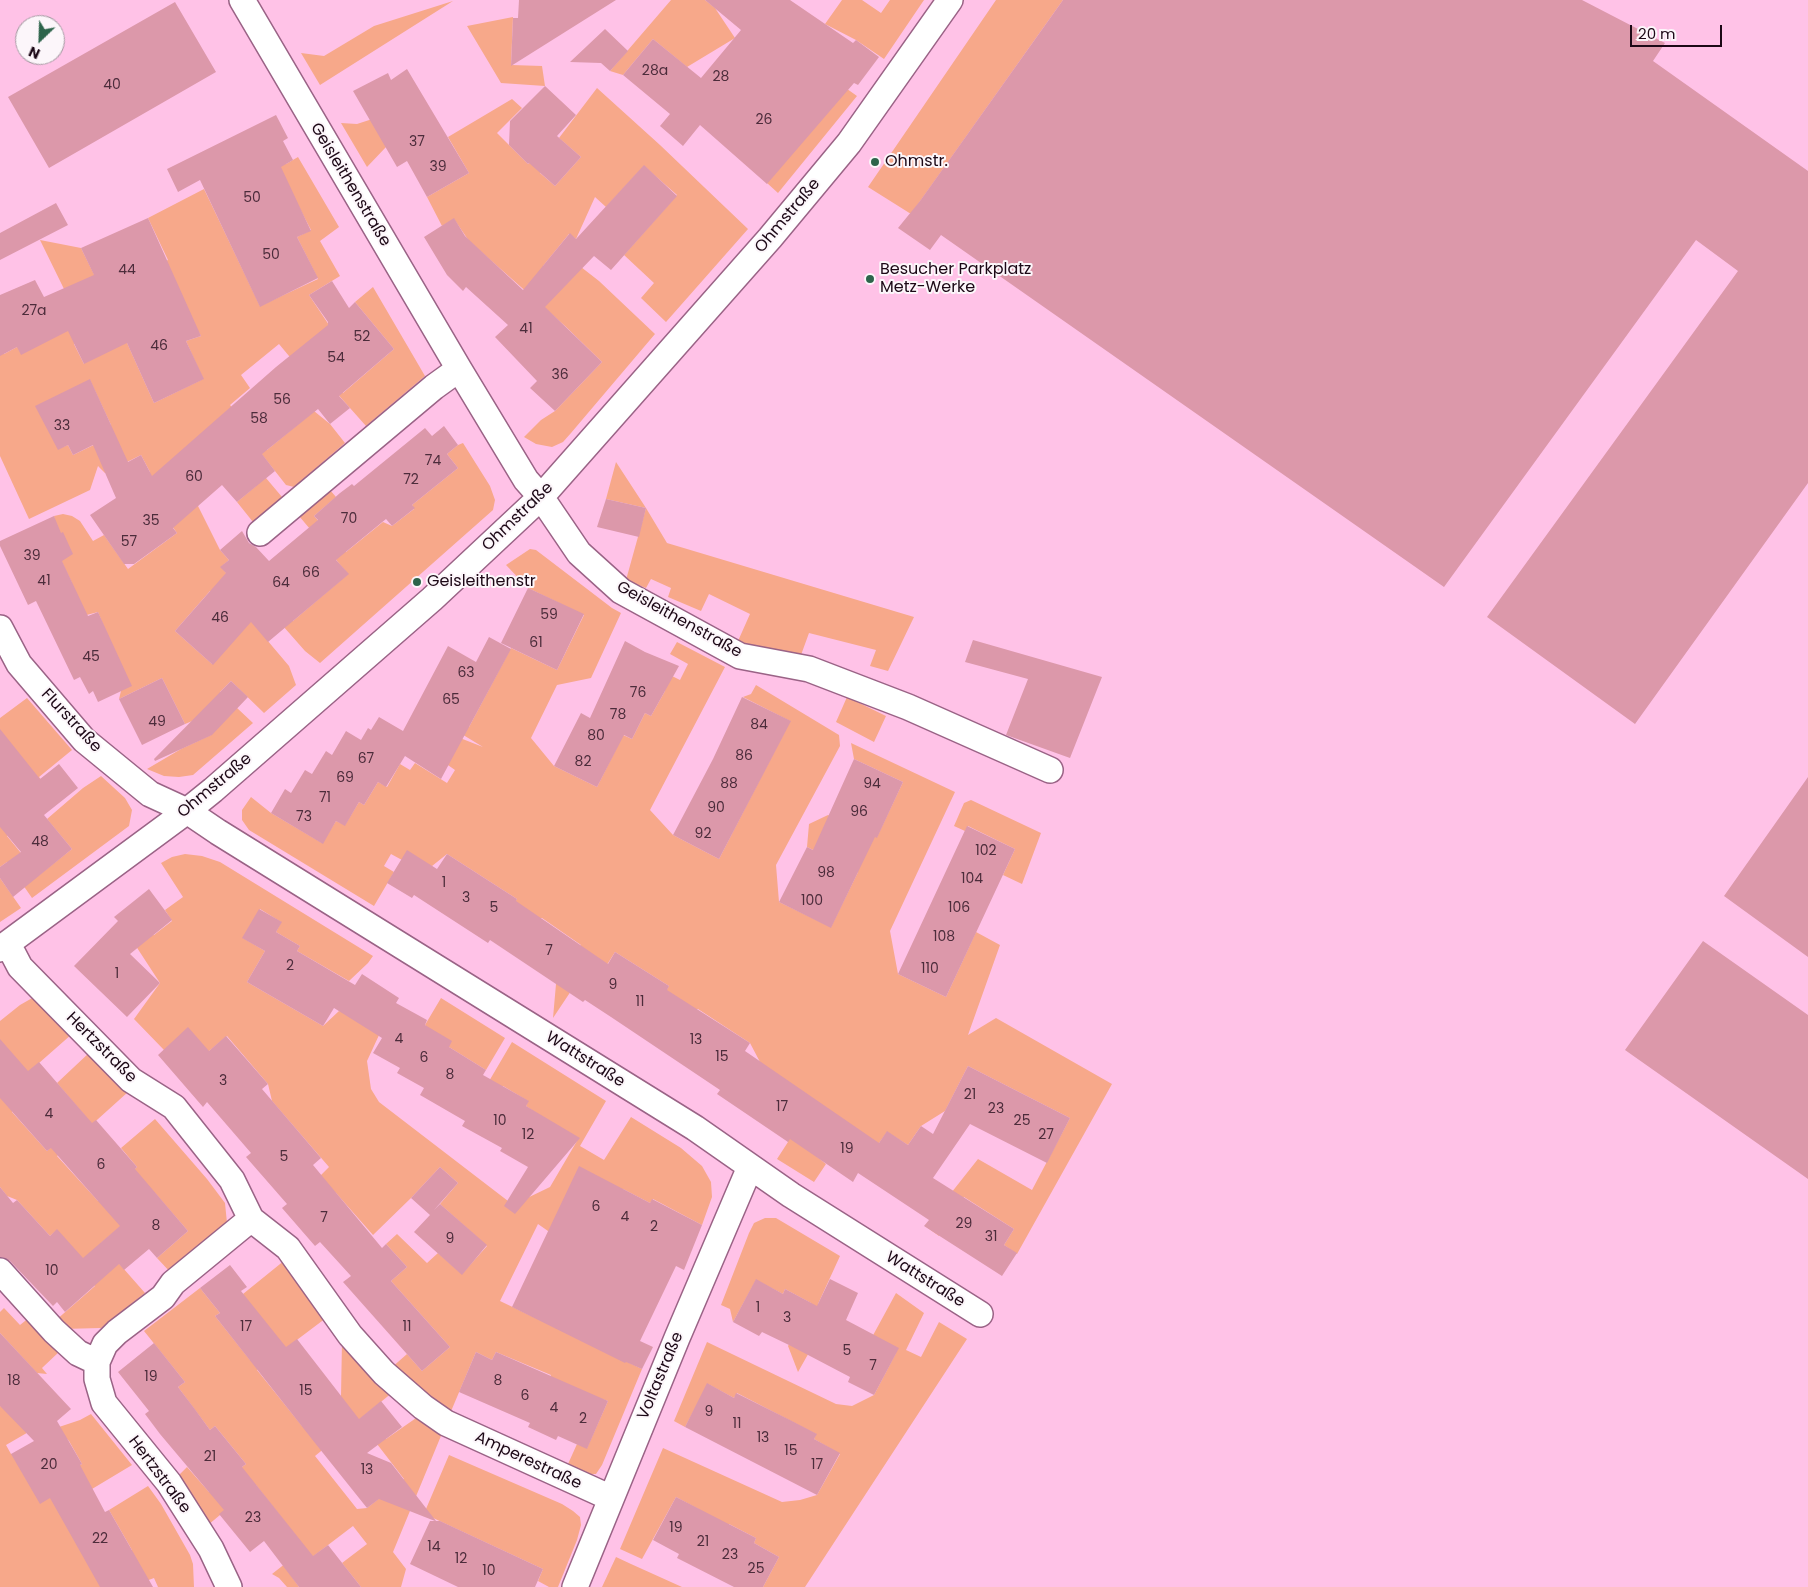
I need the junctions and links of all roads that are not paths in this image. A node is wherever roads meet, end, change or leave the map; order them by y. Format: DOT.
graph roads {
  1 [pos="242,0"];
  2 [pos="950,0"];
  3 [pos="459,369"];
  4 [pos="541,497"];
  5 [pos="260,533"];
  6 [pos="0,628"];
  7 [pos="1050,770"];
  8 [pos="187,811"];
  9 [pos="4,946"];
  10 [pos="750,1167"];
  11 [pos="251,1219"];
  12 [pos="0,1271"];
  13 [pos="980,1314"];
  14 [pos="97,1362"];
  15 [pos="446,1423"];
  16 [pos="611,1498"];
  17 [pos="229,1587"];
  18 [pos="575,1587"];
  1 -- 3 [label="street, Geisleithenstraße"];
  2 -- 4 [label="street, Ohmstraße"];
  3 -- 4 [label="street, Geisleithenstraße"];
  3 -- 5 [label="street"];
  4 -- 7 [label="street, Geisleithenstraße"];
  4 -- 8 [label="street, Ohmstraße"];
  6 -- 8 [label="street, Flurstraße"];
  8 -- 9 [label="street, Ohmstraße"];
  8 -- 10 [label="street, Wattstraße"];
  9 -- 11 [label="street, Hertzstraße"];
  10 -- 13 [label="street, Wattstraße"];
  10 -- 16 [label="street, Voltastraße"];
  11 -- 14 [label="street"];
  11 -- 15 [label="street, Hertzstraße"];
  12 -- 14 [label="street"];
  14 -- 17 [label="street, Hertzstraße"];
  15 -- 16 [label="street, Amperestraße"];
  16 -- 18 [label="street, Voltastraße"];
}
